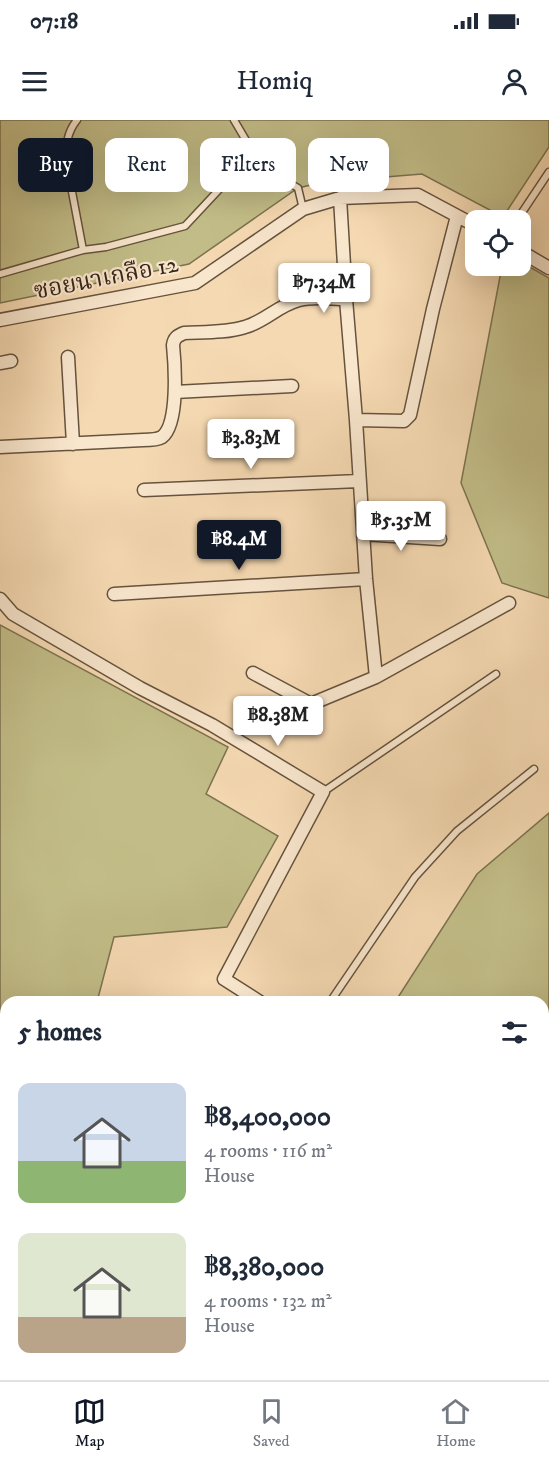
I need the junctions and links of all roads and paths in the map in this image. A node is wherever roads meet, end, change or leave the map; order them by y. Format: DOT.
graph roads {
  1 [pos="77,120"];
  2 [pos="234,120"];
  3 [pos="245,138"];
  4 [pos="549,172"];
  5 [pos="296,187"];
  6 [pos="217,192"];
  7 [pos="340,198"];
  8 [pos="303,209"];
  9 [pos="524,210"];
  10 [pos="457,216"];
  11 [pos="465,220"];
  12 [pos="83,250"];
  13 [pos="531,257"];
  14 [pos="549,268"];
  15 [pos="0,274"];
  16 [pos="346,299"];
  17 [pos="0,320"];
  18 [pos="68,357"];
  19 [pos="292,386"];
  20 [pos="176,392"];
  21 [pos="356,420"];
  22 [pos="73,444"];
  23 [pos="0,447"];
  24 [pos="359,481"];
  25 [pos="144,490"];
  26 [pos="363,534"];
  27 [pos="440,539"];
  28 [pos="366,579"];
  29 [pos="114,594"];
  30 [pos="0,599"];
  31 [pos="509,603"];
  32 [pos="253,673"];
  33 [pos="496,674"];
  34 [pos="376,677"];
  35 [pos="534,769"];
  36 [pos="323,792"];
  37 [pos="251,996"];
  38 [pos="334,996"];
  1 -- 12 [label="lane"];
  2 -- 3 [label="lane"];
  4 -- 9 [label="lane"];
  5 -- 8 [label="lane"];
  6 -- 12 [label="lane"];
  7 -- 8 [label="street, ซอยนาเกลือ 12"];
  7 -- 10 [label="street, ซอยนาเกลือ 12"];
  7 -- 16 [label="street"];
  8 -- 17 [label="street, ซอยนาเกลือ 12"];
  10 -- 11 [label="street, ซอยนาเกลือ 12"];
  10 -- 21 [label="street"];
  12 -- 15 [label="lane"];
  13 -- 14 [label="street"];
  16 -- 20 [label="street"];
  16 -- 21 [label="street"];
  18 -- 22 [label="street"];
  19 -- 20 [label="street"];
  20 -- 22 [label="street"];
  21 -- 24 [label="street"];
  22 -- 23 [label="street"];
  24 -- 25 [label="street"];
  24 -- 26 [label="street"];
  26 -- 27 [label="street"];
  26 -- 28 [label="street"];
  28 -- 29 [label="street"];
  28 -- 34 [label="street"];
  30 -- 36 [label="street"];
  31 -- 34 [label="street"];
  32 -- 34 [label="street"];
  33 -- 36 [label="lane"];
  35 -- 38 [label="lane"];
  36 -- 37 [label="street"];
}
